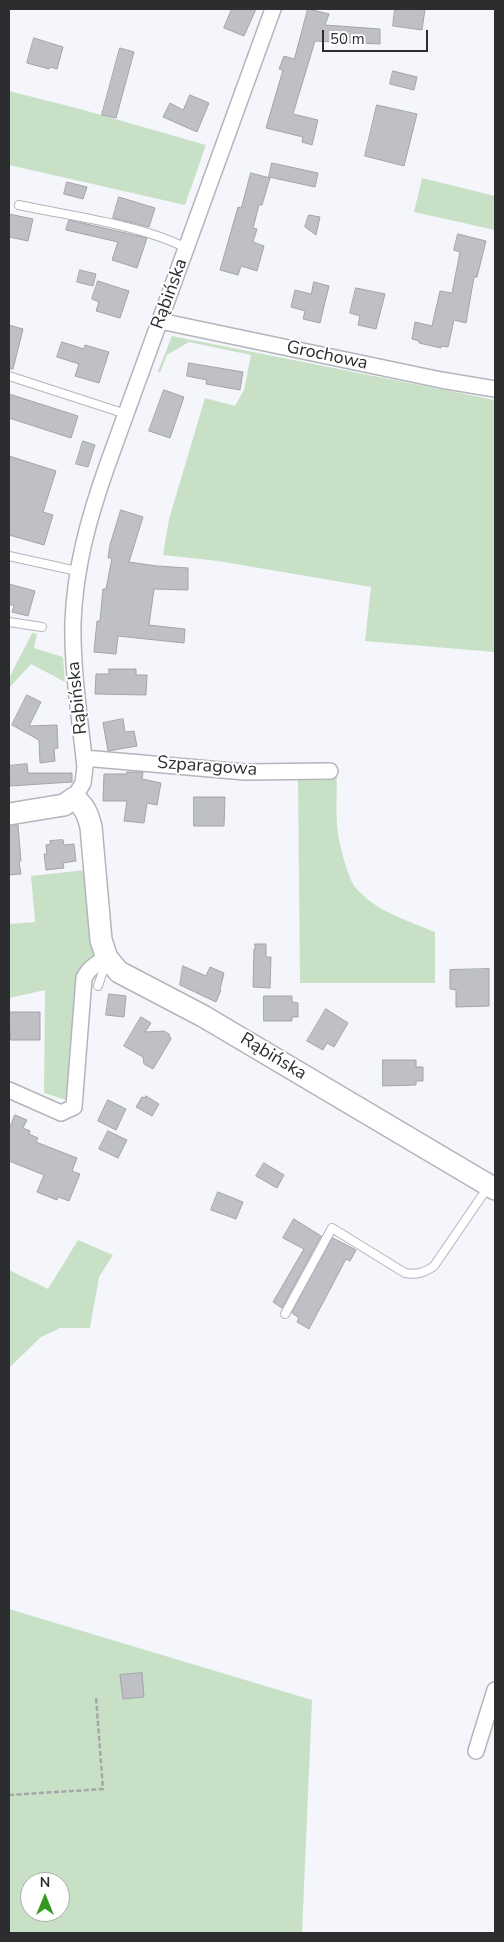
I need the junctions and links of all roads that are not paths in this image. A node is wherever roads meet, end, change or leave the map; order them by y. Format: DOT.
graph roads {
  1 [pos="273,9"];
  2 [pos="19,205"];
  3 [pos="186,248"];
  4 [pos="160,321"];
  5 [pos="9,376"];
  6 [pos="495,389"];
  7 [pos="126,414"];
  8 [pos="9,556"];
  9 [pos="77,571"];
  10 [pos="9,622"];
  11 [pos="42,627"];
  12 [pos="84,758"];
  13 [pos="330,770"];
  14 [pos="74,798"];
  15 [pos="9,814"];
  16 [pos="109,961"];
  17 [pos="98,986"];
  18 [pos="9,1090"];
  19 [pos="492,1187"];
  20 [pos="284,1314"];
  21 [pos="495,1690"];
  22 [pos="476,1751"];
  1 -- 3 [label="street, Rąbińska"];
  2 -- 3 [label="lane"];
  3 -- 4 [label="street, Rąbińska"];
  4 -- 6 [label="street, Grochowa"];
  4 -- 7 [label="street, Rąbińska"];
  5 -- 7 [label="lane"];
  7 -- 9 [label="street, Rąbińska"];
  8 -- 9 [label="lane"];
  9 -- 12 [label="street, Rąbińska"];
  10 -- 11 [label="lane"];
  12 -- 13 [label="street, Szparagowa"];
  12 -- 14 [label="street, Rąbińska"];
  14 -- 15 [label="street"];
  14 -- 16 [label="street"];
  16 -- 17 [label="lane"];
  16 -- 18 [label="street"];
  16 -- 19 [label="street, Rąbińska"];
  19 -- 20 [label="lane"];
  21 -- 22 [label="street"];
}
